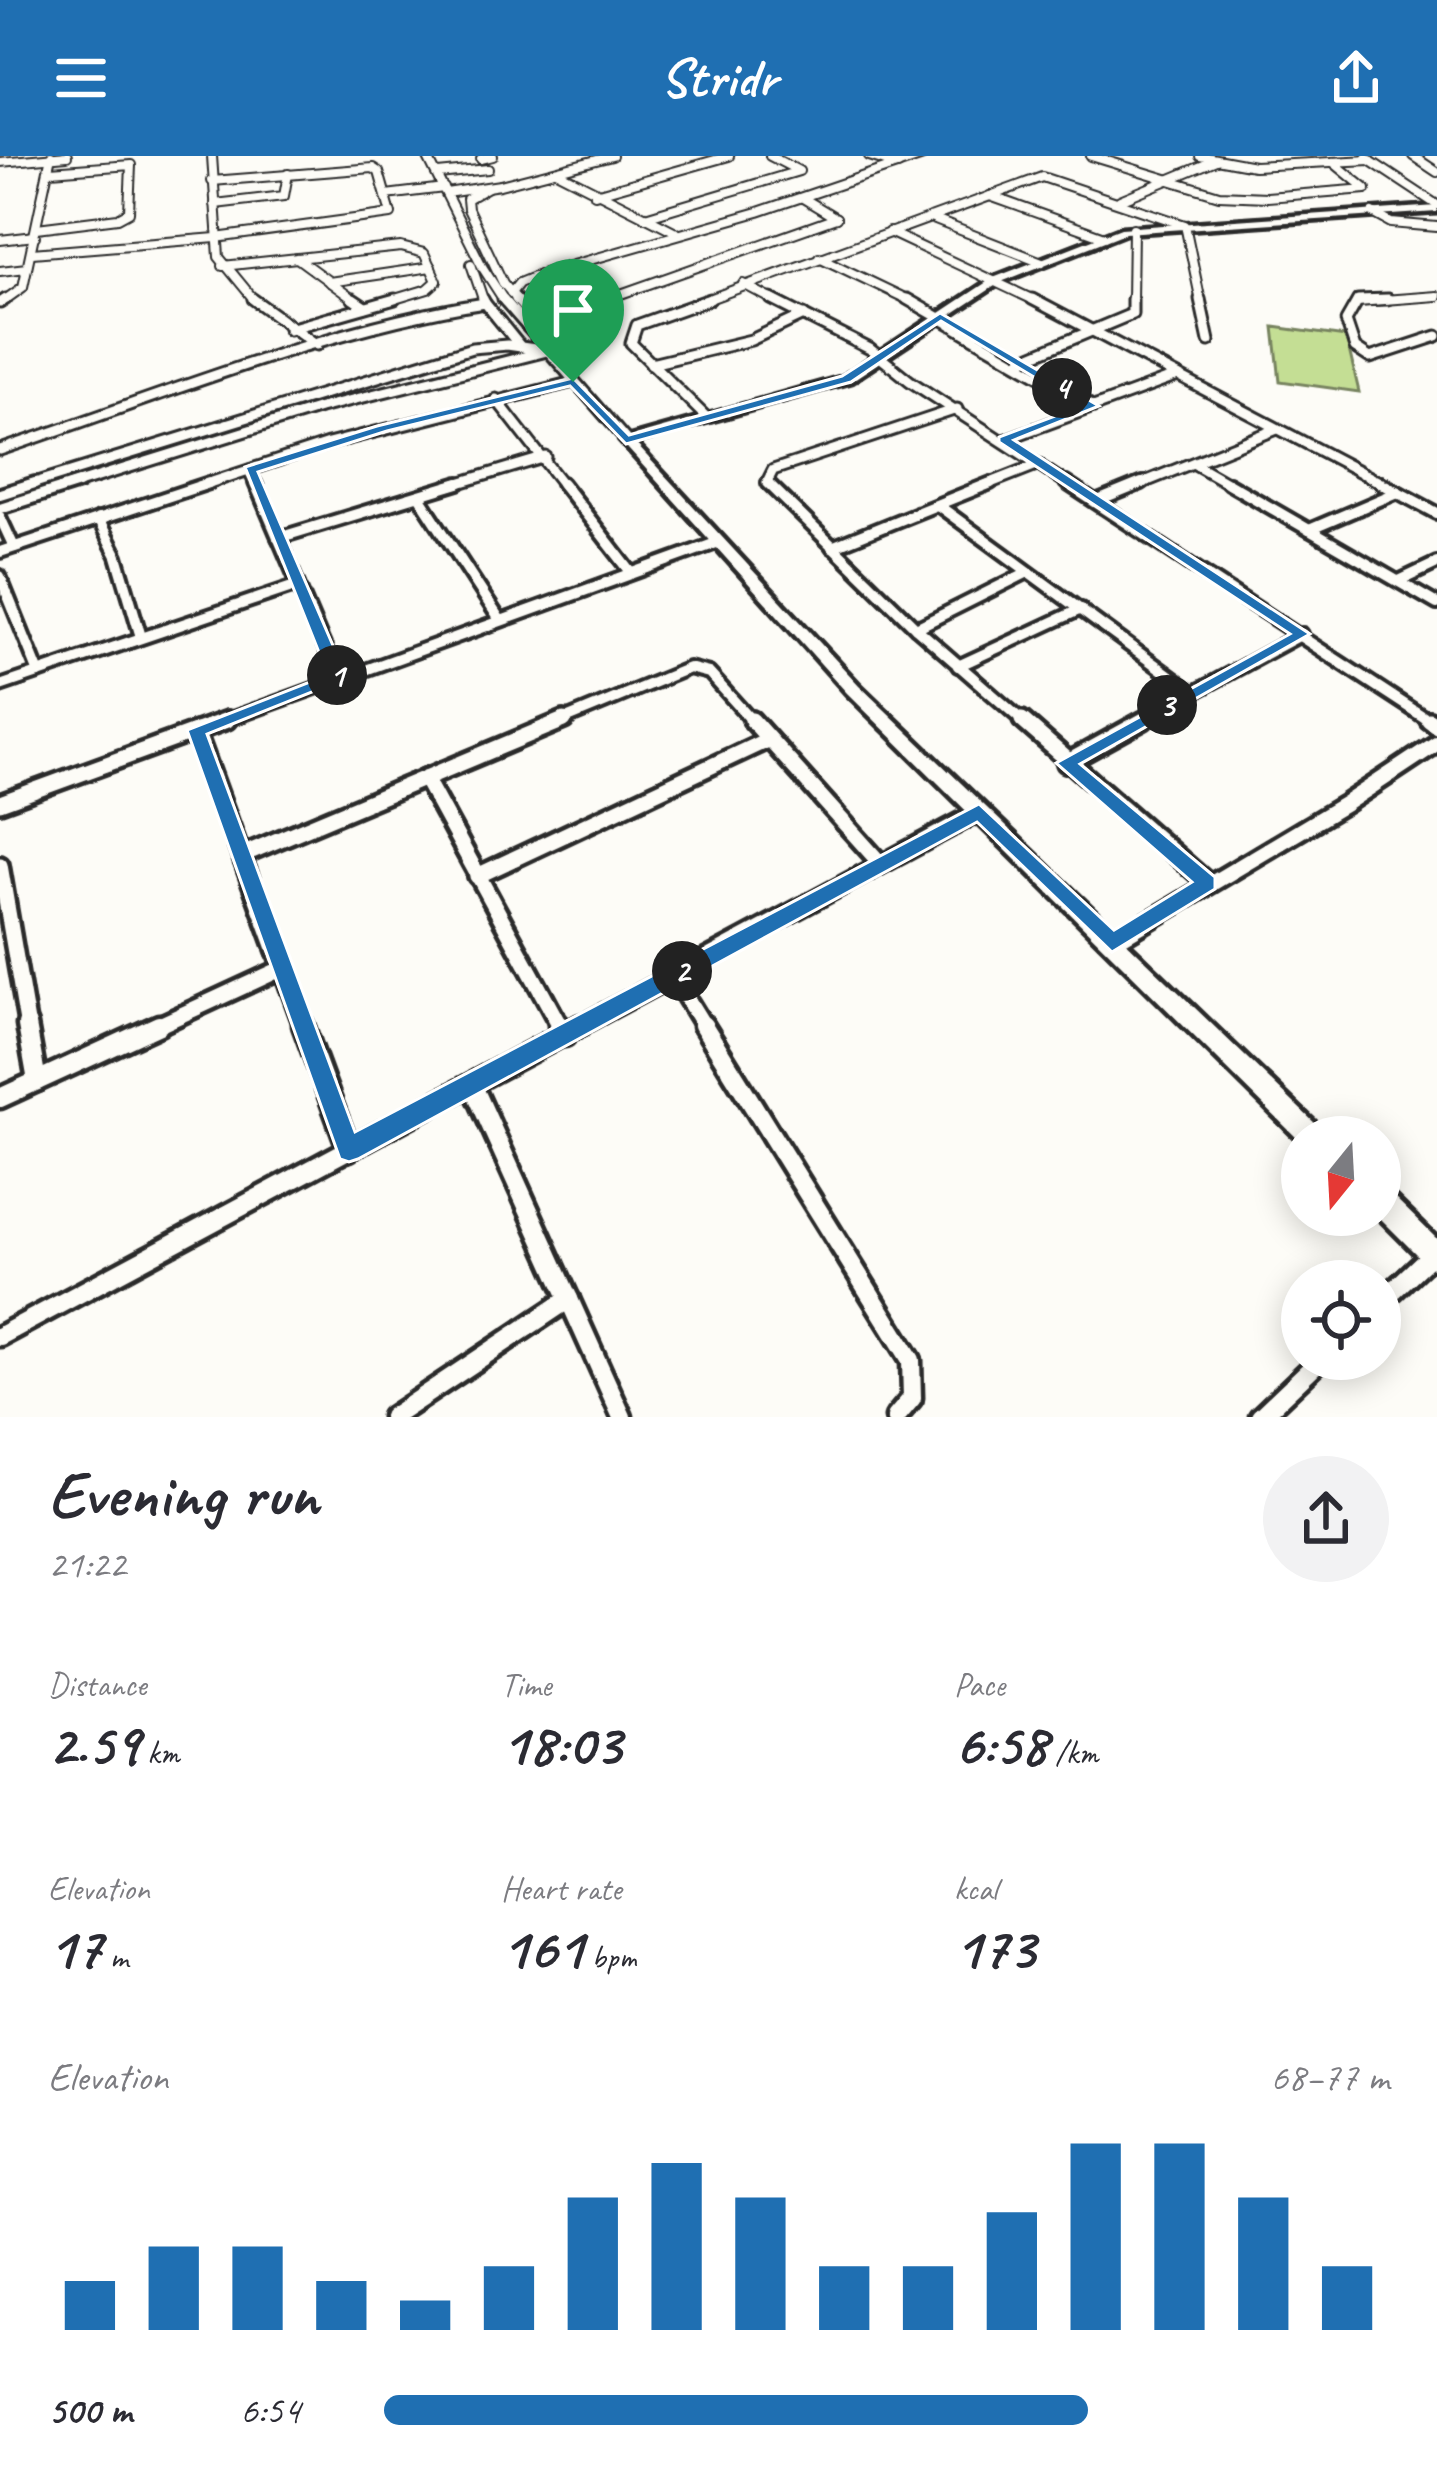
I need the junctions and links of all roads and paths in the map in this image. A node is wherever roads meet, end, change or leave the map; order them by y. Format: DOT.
graph roads {
  1 [pos="68,156"];
  2 [pos="214,156"];
  3 [pos="275,156"];
  4 [pos="427,156"];
  5 [pos="493,156"];
  6 [pos="612,156"];
  7 [pos="729,156"];
  8 [pos="770,156"];
  9 [pos="868,156"];
  10 [pos="923,156"];
  11 [pos="1091,156"];
  12 [pos="1200,156"];
  13 [pos="1226,156"];
  14 [pos="1413,156"];
  15 [pos="51,157"];
  16 [pos="480,158"];
  17 [pos="1367,158"];
  18 [pos="1216,160"];
  19 [pos="0,162"];
  20 [pos="1333,162"];
  21 [pos="898,164"];
  22 [pos="488,169"];
  23 [pos="50,171"];
  24 [pos="556,171"];
  25 [pos="1437,172"];
  26 [pos="284,174"];
  27 [pos="438,175"];
  28 [pos="1168,180"];
  29 [pos="212,181"];
  30 [pos="512,182"];
  31 [pos="488,187"];
  32 [pos="442,190"];
  33 [pos="595,194"];
  34 [pos="386,195"];
  35 [pos="990,196"];
  36 [pos="803,198"];
  37 [pos="1120,200"];
  38 [pos="215,204"];
  39 [pos="1437,207"];
  40 [pos="1373,213"];
  41 [pos="645,217"];
  42 [pos="930,218"];
  43 [pos="1185,224"];
  44 [pos="1437,226"];
  45 [pos="1132,228"];
  46 [pos="36,232"];
  47 [pos="676,232"];
  48 [pos="889,232"];
  49 [pos="1104,237"];
  50 [pos="216,238"];
  51 [pos="0,240"];
  52 [pos="32,253"];
  53 [pos="819,257"];
  54 [pos="297,258"];
  55 [pos="1042,262"];
  56 [pos="223,266"];
  57 [pos="431,267"];
  58 [pos="27,268"];
  59 [pos="0,271"];
  60 [pos="997,280"];
  61 [pos="329,282"];
  62 [pos="743,284"];
  63 [pos="511,293"];
  64 [pos="1437,296"];
  65 [pos="0,303"];
  66 [pos="485,303"];
  67 [pos="365,308"];
  68 [pos="804,315"];
  69 [pos="940,316"];
  70 [pos="290,329"];
  71 [pos="1095,332"];
  72 [pos="1437,336"];
  73 [pos="1209,340"];
  74 [pos="316,345"];
  75 [pos="520,346"];
  76 [pos="546,350"];
  77 [pos="883,358"];
  78 [pos="1017,362"];
  79 [pos="651,364"];
  80 [pos="1178,376"];
  81 [pos="573,382"];
  82 [pos="496,399"];
  83 [pos="1092,406"];
  84 [pos="957,409"];
  85 [pos="707,418"];
  86 [pos="1277,429"];
  87 [pos="626,440"];
  88 [pos="1004,440"];
  89 [pos="0,450"];
  90 [pos="546,457"];
  91 [pos="1193,463"];
  92 [pos="1039,464"];
  93 [pos="250,470"];
  94 [pos="1398,492"];
  95 [pos="0,494"];
  96 [pos="418,496"];
  97 [pos="1098,501"];
  98 [pos="939,506"];
  99 [pos="0,512"];
  100 [pos="1437,513"];
  101 [pos="98,519"];
  102 [pos="1310,530"];
  103 [pos="278,538"];
  104 [pos="719,542"];
  105 [pos="14,547"];
  106 [pos="832,548"];
  107 [pos="0,552"];
  108 [pos="1437,563"];
  109 [pos="631,572"];
  110 [pos="1028,572"];
  111 [pos="0,576"];
  112 [pos="1399,581"];
  113 [pos="298,585"];
  114 [pos="1437,604"];
  115 [pos="1081,610"];
  116 [pos="500,620"];
  117 [pos="916,628"];
  118 [pos="1302,634"];
  119 [pos="141,637"];
  120 [pos="958,666"];
  121 [pos="39,673"];
  122 [pos="338,678"];
  123 [pos="0,686"];
  124 [pos="1191,691"];
  125 [pos="1437,727"];
  126 [pos="196,730"];
  127 [pos="767,740"];
  128 [pos="1437,742"];
  129 [pos="1066,763"];
  130 [pos="424,778"];
  131 [pos="0,803"];
  132 [pos="979,812"];
  133 [pos="242,855"];
  134 [pos="881,864"];
  135 [pos="0,865"];
  136 [pos="477,876"];
  137 [pos="1208,883"];
  138 [pos="1112,943"];
  139 [pos="283,968"];
  140 [pos="673,976"];
  141 [pos="565,1036"];
  142 [pos="37,1081"];
  143 [pos="472,1084"];
  144 [pos="0,1098"];
  145 [pos="1291,1116"];
  146 [pos="349,1150"];
  147 [pos="1401,1222"];
  148 [pos="1435,1254"];
  149 [pos="1401,1284"];
  150 [pos="569,1300"];
  151 [pos="0,1336"];
  152 [pos="1299,1380"];
  153 [pos="392,1417"];
  154 [pos="622,1417"];
  155 [pos="896,1417"];
  156 [pos="1260,1417"];
  1 -- 15 [label="street"];
  2 -- 29 [label="street"];
  3 -- 26 [label="street"];
  4 -- 27 [label="street"];
  5 -- 16 [label="street"];
  6 -- 24 [label="street"];
  7 -- 33 [label="street"];
  8 -- 41 [label="street"];
  9 -- 21 [label="street"];
  10 -- 21 [label="street"];
  11 -- 28 [label="street"];
  12 -- 18 [label="street"];
  13 -- 18 [label="street"];
  14 -- 25 [label="street"];
  15 -- 19 [label="street"];
  15 -- 23 [label="street"];
  16 -- 22 [label="street"];
  17 -- 20 [label="street"];
  17 -- 39 [label="street"];
  18 -- 20 [label="street"];
  18 -- 28 [label="street"];
  20 -- 28 [label="street"];
  21 -- 36 [label="street"];
  22 -- 27 [label="street"];
  22 -- 30 [label="street"];
  23 -- 46 [label="street"];
  23 -- 46 [label="street"];
  24 -- 30 [label="street"];
  24 -- 33 [label="street"];
  26 -- 29 [label="street"];
  26 -- 34 [label="street"];
  26 -- 38 [label="street"];
  27 -- 32 [label="street"];
  28 -- 37 [label="street"];
  29 -- 38 [label="street"];
  30 -- 31 [label="street"];
  31 -- 32 [label="street"];
  31 -- 63 [label="street"];
  32 -- 34 [label="street"];
  32 -- 66 [label="street"];
  32 -- 76 [label="street"];
  33 -- 41 [label="street"];
  34 -- 50 [label="street"];
  35 -- 37 [label="street"];
  35 -- 42 [label="street"];
  35 -- 49 [label="street"];
  36 -- 47 [label="street"];
  36 -- 76 [label="street"];
  37 -- 43 [label="street"];
  38 -- 50 [label="street"];
  39 -- 40 [label="street"];
  40 -- 43 [label="street"];
  40 -- 44 [label="street"];
  41 -- 47 [label="street"];
  42 -- 48 [label="street"];
  42 -- 55 [label="street"];
  43 -- 45 [label="street"];
  43 -- 73 [label="street"];
  45 -- 49 [label="street"];
  45 -- 71 [label="street"];
  46 -- 51 [label="street"];
  46 -- 52 [label="street"];
  47 -- 63 [label="street"];
  48 -- 53 [label="street"];
  48 -- 60 [label="street"];
  49 -- 55 [label="street"];
  50 -- 52 [label="street"];
  50 -- 56 [label="street"];
  52 -- 58 [label="street"];
  53 -- 62 [label="street"];
  53 -- 69 [label="street"];
  54 -- 56 [label="street"];
  54 -- 57 [label="street"];
  54 -- 61 [label="street"];
  55 -- 60 [label="street"];
  56 -- 70 [label="street"];
  57 -- 61 [label="street"];
  57 -- 67 [label="street"];
  58 -- 59 [label="street"];
  58 -- 65 [label="street"];
  60 -- 69 [label="street"];
  60 -- 71 [label="street"];
  61 -- 67 [label="street"];
  62 -- 68 [label="street"];
  62 -- 79 [label="street"];
  63 -- 76 [label="street"];
  64 -- 72 [label="street"];
  66 -- 74 [label="street"];
  66 -- 75 [label="street"];
  67 -- 70 [label="street"];
  68 -- 77 [label="street"];
  68 -- 79 [label="street"];
  69 -- 77 [label="street"];
  69 -- 78 [label="street"];
  70 -- 74 [label="street"];
  71 -- 78 [label="street"];
  71 -- 80 [label="street"];
  74 -- 89 [label="street"];
  75 -- 76 [label="street"];
  75 -- 95 [label="street"];
  76 -- 81 [label="street"];
  76 -- 99 [label="street"];
  77 -- 84 [label="street"];
  77 -- 85 [label="street"];
  78 -- 83 [label="street"];
  79 -- 85 [label="street"];
  80 -- 83 [label="street"];
  80 -- 86 [label="street"];
  81 -- 82 [label="street"];
  81 -- 87 [label="street"];
  82 -- 90 [label="street"];
  82 -- 93 [label="street"];
  83 -- 88 [label="street"];
  84 -- 88 [label="street"];
  84 -- 106 [label="street"];
  85 -- 87 [label="street"];
  86 -- 91 [label="street"];
  86 -- 94 [label="street"];
  87 -- 104 [label="street"];
  88 -- 92 [label="street"];
  90 -- 96 [label="street"];
  90 -- 109 [label="street"];
  91 -- 97 [label="street"];
  91 -- 102 [label="street"];
  92 -- 97 [label="street"];
  92 -- 98 [label="street"];
  93 -- 101 [label="street"];
  93 -- 103 [label="street"];
  94 -- 100 [label="street"];
  94 -- 102 [label="street"];
  96 -- 103 [label="street"];
  96 -- 116 [label="street"];
  97 -- 118 [label="street"];
  98 -- 106 [label="street"];
  98 -- 110 [label="street"];
  99 -- 105 [label="street"];
  101 -- 105 [label="street"];
  101 -- 119 [label="street"];
  102 -- 112 [label="street"];
  103 -- 113 [label="street"];
  104 -- 109 [label="street"];
  104 -- 132 [label="street"];
  105 -- 107 [label="street"];
  106 -- 117 [label="street"];
  108 -- 112 [label="street"];
  109 -- 116 [label="street"];
  110 -- 115 [label="street"];
  110 -- 117 [label="street"];
  111 -- 121 [label="street"];
  112 -- 114 [label="street"];
  113 -- 119 [label="street"];
  113 -- 122 [label="street"];
  115 -- 120 [label="street"];
  115 -- 124 [label="street"];
  116 -- 122 [label="street"];
  117 -- 120 [label="street"];
  118 -- 124 [label="street"];
  118 -- 125 [label="street"];
  119 -- 121 [label="street"];
  120 -- 129 [label="street"];
  121 -- 123 [label="street"];
  122 -- 126 [label="street"];
  124 -- 129 [label="street"];
  126 -- 131 [label="street"];
  126 -- 133 [label="street"];
  127 -- 130 [label="street"];
  127 -- 134 [label="street"];
  127 -- 136 [label="street"];
  128 -- 137 [label="street"];
  129 -- 137 [label="street"];
  130 -- 133 [label="street"];
  130 -- 136 [label="street"];
  132 -- 134 [label="street"];
  132 -- 138 [label="street"];
  133 -- 139 [label="street"];
  134 -- 140 [label="street"];
  135 -- 142 [label="street"];
  136 -- 141 [label="street"];
  137 -- 138 [label="street"];
  138 -- 145 [label="street"];
  139 -- 142 [label="street"];
  139 -- 146 [label="street"];
  140 -- 141 [label="street"];
  140 -- 155 [label="street"];
  141 -- 143 [label="street"];
  142 -- 144 [label="street"];
  143 -- 146 [label="street"];
  143 -- 150 [label="street"];
  146 -- 151 [label="street"];
  147 -- 148 [label="street"];
  148 -- 149 [label="street"];
  150 -- 153 [label="street"];
  150 -- 154 [label="street"];
  152 -- 156 [label="street"];
}
